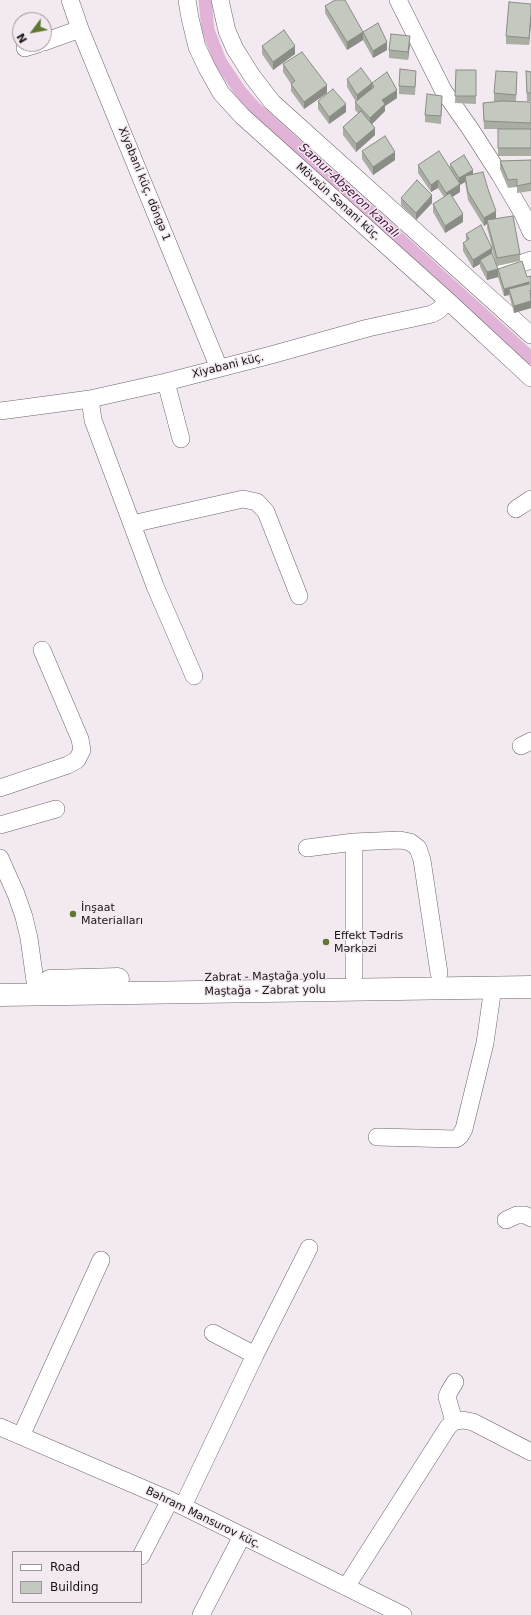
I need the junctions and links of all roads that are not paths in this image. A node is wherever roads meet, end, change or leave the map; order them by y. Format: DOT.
graph roads {
  1 [pos="70,0"];
  2 [pos="187,0"];
  3 [pos="220,0"];
  4 [pos="398,0"];
  5 [pos="80,29"];
  6 [pos="52,39"];
  7 [pos="531,232"];
  8 [pos="531,260"];
  9 [pos="503,270"];
  10 [pos="448,301"];
  11 [pos="530,332"];
  12 [pos="219,368"];
  13 [pos="531,378"];
  14 [pos="166,382"];
  15 [pos="90,399"];
  16 [pos="0,411"];
  17 [pos="180,439"];
  18 [pos="531,499"];
  19 [pos="516,510"];
  20 [pos="132,524"];
  21 [pos="299,596"];
  22 [pos="42,650"];
  23 [pos="194,676"];
  24 [pos="0,788"];
  25 [pos="56,809"];
  26 [pos="0,825"];
  27 [pos="354,842"];
  28 [pos="307,848"];
  29 [pos="0,858"];
  30 [pos="531,973"];
  31 [pos="439,974"];
  32 [pos="354,975"];
  33 [pos="0,981"];
  34 [pos="35,981"];
  35 [pos="493,987"];
  36 [pos="531,987"];
  37 [pos="0,995"];
  38 [pos="377,1137"];
  39 [pos="531,1218"];
  40 [pos="506,1220"];
  41 [pos="309,1248"];
  42 [pos="101,1260"];
  43 [pos="213,1333"];
  44 [pos="255,1355"];
  45 [pos="455,1382"];
  46 [pos="454,1421"];
  47 [pos="0,1427"];
  48 [pos="21,1436"];
  49 [pos="531,1452"];
  50 [pos="177,1503"];
  51 [pos="242,1536"];
  52 [pos="142,1555"];
  53 [pos="346,1587"];
  54 [pos="202,1615"];
  55 [pos="403,1615"];
  1 -- 5 [label="street, Xiyabani küç. döngə 1"];
  2 -- 10 [label="street, Mövsün Sənani küç."];
  3 -- 11 [label="street"];
  4 -- 7 [label="street"];
  5 -- 6 [label="street"];
  5 -- 12 [label="street, Xiyabani küç. döngə 1"];
  8 -- 9 [label="street"];
  10 -- 12 [label="street, Xiyabani küç."];
  10 -- 13 [label="street, Mövsün Sənani küç."];
  12 -- 14 [label="street, Xiyabani küç."];
  14 -- 15 [label="street, Xiyabani küç."];
  14 -- 17 [label="street"];
  15 -- 16 [label="street, Xiyabani küç."];
  15 -- 20 [label="street"];
  18 -- 19 [label="street"];
  20 -- 21 [label="street"];
  20 -- 23 [label="street"];
  22 -- 24 [label="street"];
  25 -- 26 [label="street"];
  27 -- 28 [label="street"];
  27 -- 31 [label="street"];
  27 -- 32 [label="street"];
  29 -- 34 [label="street"];
  30 -- 31 [label="main road, Zabrat - Maştağa yolu"];
  31 -- 32 [label="main road, Zabrat - Maştağa yolu"];
  32 -- 34 [label="main road, Zabrat - Maştağa yolu"];
  33 -- 34 [label="main road, Zabrat - Maştağa yolu"];
  35 -- 36 [label="main road, Maştağa - Zabrat yolu"];
  35 -- 37 [label="main road, Maştağa - Zabrat yolu"];
  35 -- 38 [label="street"];
  39 -- 40 [label="street"];
  41 -- 44 [label="street"];
  42 -- 48 [label="street"];
  43 -- 44 [label="street"];
  44 -- 50 [label="street"];
  45 -- 46 [label="street"];
  46 -- 49 [label="street"];
  46 -- 53 [label="street"];
  47 -- 48 [label="street, Bəhram Mansurov küç."];
  48 -- 50 [label="street, Bəhram Mansurov küç."];
  50 -- 51 [label="street, Bəhram Mansurov küç."];
  50 -- 52 [label="street"];
  51 -- 53 [label="street, Bəhram Mansurov küç."];
  51 -- 54 [label="street"];
  53 -- 55 [label="street, Bəhram Mansurov küç."];
}
